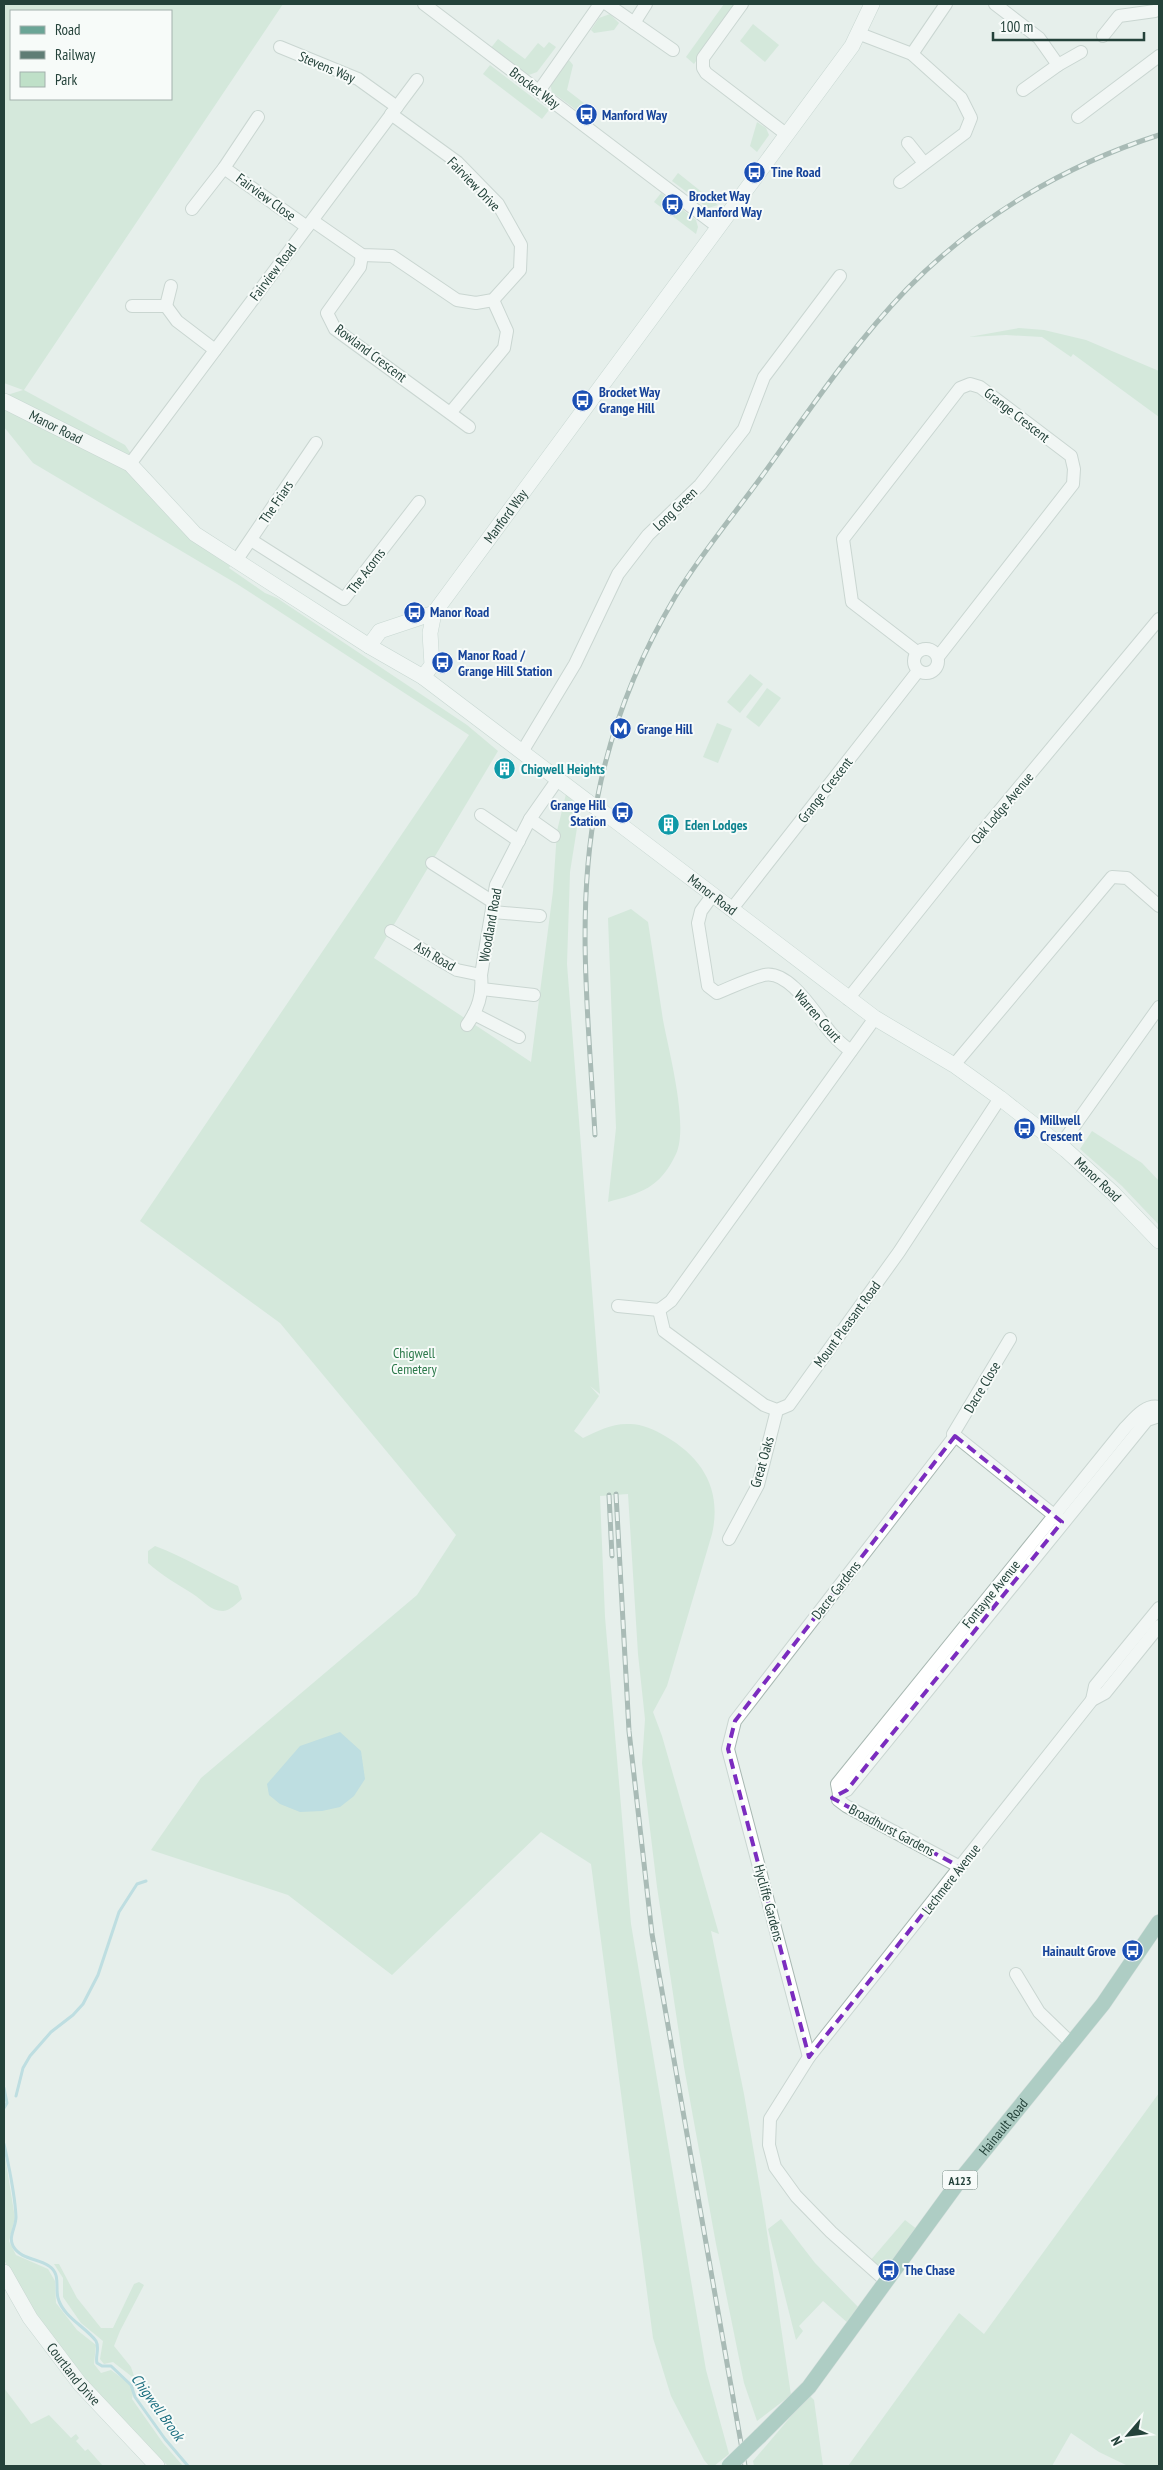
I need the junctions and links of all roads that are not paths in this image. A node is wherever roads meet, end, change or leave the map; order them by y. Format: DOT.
graph roads {
  1 [pos="424,4"];
  2 [pos="600,4"];
  3 [pos="607,4"];
  4 [pos="646,4"];
  5 [pos="742,4"];
  6 [pos="872,4"];
  7 [pos="946,4"];
  8 [pos="995,4"];
  9 [pos="1159,8"];
  10 [pos="634,22"];
  11 [pos="860,34"];
  12 [pos="1103,36"];
  13 [pos="280,48"];
  14 [pos="673,50"];
  15 [pos="1081,52"];
  16 [pos="912,54"];
  17 [pos="1159,56"];
  18 [pos="1058,65"];
  19 [pos="417,80"];
  20 [pos="1023,90"];
  21 [pos="539,91"];
  22 [pos="394,111"];
  23 [pos="258,117"];
  24 [pos="1078,117"];
  25 [pos="786,134"];
  26 [pos="908,143"];
  27 [pos="924,163"];
  28 [pos="224,168"];
  29 [pos="900,182"];
  30 [pos="192,209"];
  31 [pos="310,224"];
  32 [pos="718,227"];
  33 [pos="362,255"];
  34 [pos="840,276"];
  35 [pos="171,286"];
  36 [pos="493,300"];
  37 [pos="132,306"];
  38 [pos="166,306"];
  39 [pos="216,350"];
  40 [pos="4,401"];
  41 [pos="451,412"];
  42 [pos="469,427"];
  43 [pos="316,443"];
  44 [pos="130,464"];
  45 [pos="419,502"];
  46 [pos="251,540"];
  47 [pos="236,561"];
  48 [pos="434,613"];
  49 [pos="1159,619"];
  50 [pos="369,646"];
  51 [pos="917,652"];
  52 [pos="938,657"];
  53 [pos="918,670"];
  54 [pos="423,677"];
  55 [pos="522,752"];
  56 [pos="558,779"];
  57 [pos="481,815"];
  58 [pos="530,819"];
  59 [pos="554,836"];
  60 [pos="519,841"];
  61 [pos="432,863"];
  62 [pos="712,896"];
  63 [pos="1159,906"];
  64 [pos="493,907"];
  65 [pos="731,910"];
  66 [pos="540,916"];
  67 [pos="391,930"];
  68 [pos="480,975"];
  69 [pos="482,989"];
  70 [pos="534,995"];
  71 [pos="848,999"];
  72 [pos="1159,1007"];
  73 [pos="875,1018"];
  74 [pos="519,1036"];
  75 [pos="851,1051"];
  76 [pos="954,1065"];
  77 [pos="1000,1098"];
  78 [pos="1060,1146"];
  79 [pos="1159,1241"];
  80 [pos="618,1306"];
  81 [pos="659,1310"];
  82 [pos="1010,1339"];
  83 [pos="1159,1407"];
  84 [pos="777,1410"];
  85 [pos="1159,1416"];
  86 [pos="1129,1432"];
  87 [pos="954,1435"];
  88 [pos="1058,1519"];
  89 [pos="729,1539"];
  90 [pos="1159,1608"];
  91 [pos="1159,1626"];
  92 [pos="1092,1700"];
  93 [pos="728,1749"];
  94 [pos="841,1789"];
  95 [pos="960,1867"];
  96 [pos="1159,1922"];
  97 [pos="1016,1974"];
  98 [pos="1071,2043"];
  99 [pos="809,2057"];
  100 [pos="4,2272"];
  101 [pos="886,2281"];
  102 [pos="157,2466"];
  103 [pos="729,2466"];
  1 -- 21 [label="street, Brocket Way"];
  2 -- 21 [label="street"];
  3 -- 10 [label="street"];
  4 -- 10 [label="street"];
  5 -- 25 [label="street"];
  6 -- 11 [label="main road, Manford Way"];
  7 -- 16 [label="street"];
  8 -- 18 [label="street"];
  9 -- 12 [label="street"];
  10 -- 14 [label="street"];
  11 -- 16 [label="street"];
  11 -- 25 [label="main road, Manford Way"];
  13 -- 22 [label="street, Stevens Way"];
  15 -- 18 [label="street"];
  16 -- 27 [label="street"];
  17 -- 24 [label="street"];
  18 -- 20 [label="street"];
  19 -- 22 [label="street, Fairview Road"];
  21 -- 32 [label="street, Brocket Way"];
  22 -- 31 [label="street, Fairview Road"];
  22 -- 36 [label="street, Fairview Drive"];
  23 -- 28 [label="street, Fairview Close"];
  25 -- 32 [label="main road, Manford Way"];
  26 -- 27 [label="street"];
  27 -- 29 [label="street"];
  28 -- 30 [label="street, Fairview Close"];
  28 -- 31 [label="street, Fairview Close"];
  31 -- 33 [label="street"];
  31 -- 39 [label="street, Fairview Road"];
  32 -- 48 [label="main road, Manford Way"];
  33 -- 36 [label="street"];
  33 -- 41 [label="street, Rowland Crescent"];
  34 -- 55 [label="street, Long Green"];
  35 -- 38 [label="street"];
  36 -- 41 [label="street"];
  37 -- 38 [label="street"];
  38 -- 39 [label="street"];
  39 -- 44 [label="street, Fairview Road"];
  40 -- 44 [label="main road, Manor Road"];
  41 -- 42 [label="street, Rowland Crescent"];
  43 -- 46 [label="street, The Friars"];
  44 -- 47 [label="main road, Manor Road"];
  45 -- 46 [label="street, The Acorns"];
  46 -- 47 [label="street, The Friars"];
  47 -- 50 [label="main road, Manor Road"];
  48 -- 50 [label="main road"];
  48 -- 54 [label="main road, Manford Way"];
  49 -- 71 [label="street, Oak Lodge Avenue"];
  50 -- 54 [label="main road, Manor Road"];
  51 -- 52 [label="street, Grange Crescent"];
  51 -- 52 [label="street, Grange Crescent"];
  51 -- 53 [label="street"];
  52 -- 53 [label="street, Grange Crescent"];
  53 -- 65 [label="street, Grange Crescent"];
  54 -- 55 [label="main road, Manor Road"];
  55 -- 56 [label="main road, Manor Road"];
  56 -- 58 [label="street, Woodland Road"];
  56 -- 62 [label="main road, Manor Road, bridge"];
  57 -- 60 [label="street"];
  58 -- 59 [label="street"];
  58 -- 60 [label="street, Woodland Road"];
  60 -- 64 [label="street, Woodland Road"];
  61 -- 64 [label="street"];
  62 -- 65 [label="main road, Manor Road"];
  62 -- 75 [label="street, Warren Court"];
  63 -- 76 [label="street"];
  64 -- 66 [label="street"];
  64 -- 68 [label="street, Woodland Road"];
  65 -- 71 [label="main road, Manor Road"];
  67 -- 68 [label="street, Ash Road"];
  68 -- 69 [label="street, Woodland Road"];
  69 -- 70 [label="street"];
  69 -- 74 [label="street, Woodland Road"];
  71 -- 73 [label="main road, Manor Road"];
  72 -- 78 [label="street"];
  73 -- 75 [label="street"];
  73 -- 76 [label="main road, Manor Road"];
  75 -- 81 [label="street"];
  76 -- 77 [label="main road, Manor Road"];
  77 -- 78 [label="main road, Manor Road"];
  77 -- 84 [label="street, Mount Pleasant Road"];
  78 -- 79 [label="main road, Manor Road"];
  80 -- 81 [label="street"];
  81 -- 84 [label="street"];
  82 -- 87 [label="street, Dacre Close"];
  83 -- 86 [label="street, Fontayne Avenue"];
  84 -- 89 [label="street, Great Oaks"];
  85 -- 86 [label="street, Fontayne Avenue"];
  86 -- 88 [label="street, Fontayne Avenue"];
  87 -- 88 [label="street"];
  87 -- 93 [label="street, Dacre Gardens"];
  88 -- 94 [label="street, Fontayne Avenue"];
  90 -- 92 [label="street, Lechmere Avenue"];
  91 -- 92 [label="street, Lechmere Avenue"];
  92 -- 95 [label="street, Lechmere Avenue"];
  93 -- 99 [label="street, Hycliffe Gardens"];
  94 -- 95 [label="street, Broadhurst Gardens"];
  95 -- 99 [label="street, Lechmere Avenue"];
  96 -- 98 [label="main road, Hainault Road / A123"];
  97 -- 98 [label="street"];
  98 -- 101 [label="main road, Hainault Road / A123"];
  99 -- 101 [label="street"];
  100 -- 102 [label="main road, Courtland Drive"];
  101 -- 103 [label="main road, Hainault Road / A123, bridge"];
}
